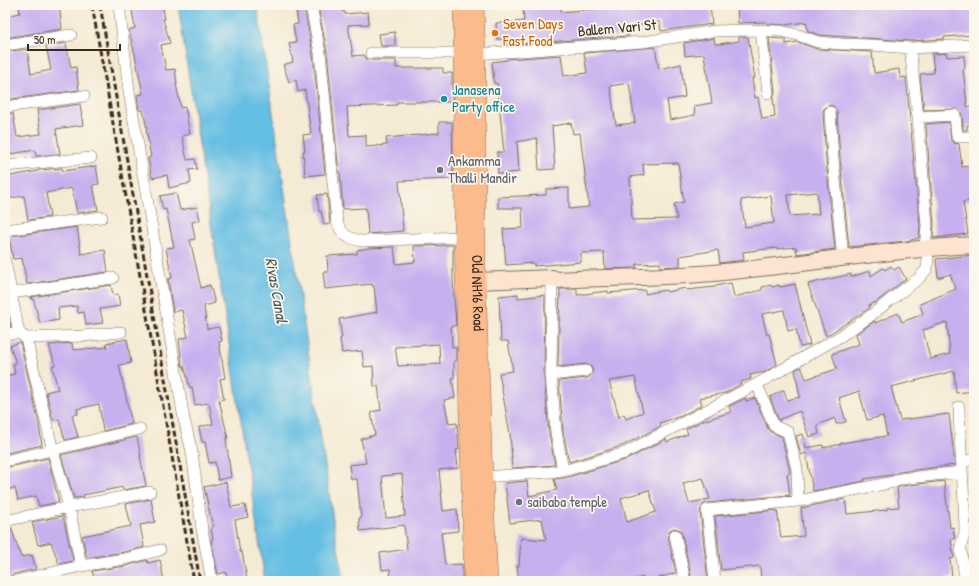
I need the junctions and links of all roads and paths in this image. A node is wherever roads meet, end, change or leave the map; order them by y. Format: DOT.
graph roads {
  1 [pos="119,5"];
  2 [pos="311,5"];
  3 [pos="462,5"];
  4 [pos="475,5"];
  5 [pos="761,30"];
  6 [pos="71,35"];
  7 [pos="5,45"];
  8 [pos="974,45"];
  9 [pos="910,48"];
  10 [pos="371,53"];
  11 [pos="469,54"];
  12 [pos="768,93"];
  13 [pos="84,96"];
  14 [pos="5,107"];
  15 [pos="830,112"];
  16 [pos="918,117"];
  17 [pos="974,137"];
  18 [pos="91,158"];
  19 [pos="5,166"];
  20 [pos="102,217"];
  21 [pos="5,230"];
  22 [pos="463,237"];
  23 [pos="974,245"];
  24 [pos="925,248"];
  25 [pos="843,259"];
  26 [pos="5,261"];
  27 [pos="114,278"];
  28 [pos="552,278"];
  29 [pos="477,282"];
  30 [pos="8,294"];
  31 [pos="121,332"];
  32 [pos="5,334"];
  33 [pos="23,336"];
  34 [pos="586,371"];
  35 [pos="551,375"];
  36 [pos="758,384"];
  37 [pos="959,407"];
  38 [pos="140,429"];
  39 [pos="53,451"];
  40 [pos="974,459"];
  41 [pos="5,461"];
  42 [pos="962,467"];
  43 [pos="563,471"];
  44 [pos="484,477"];
  45 [pos="150,492"];
  46 [pos="798,501"];
  47 [pos="69,507"];
  48 [pos="5,521"];
  49 [pos="970,532"];
  50 [pos="675,535"];
  51 [pos="160,550"];
  52 [pos="80,566"];
  53 [pos="966,578"];
  54 [pos="16,581"];
  55 [pos="212,581"];
  56 [pos="472,581"];
  57 [pos="489,581"];
  58 [pos="685,581"];
  59 [pos="715,581"];
  1 -- 55 [label="street"];
  2 -- 22 [label="street"];
  3 -- 11 [label="main road, Old NH16 Road"];
  4 -- 11 [label="main road, Old NH16 Road"];
  5 -- 9 [label="street, Ballem Vari St"];
  5 -- 11 [label="street, Ballem Vari St"];
  5 -- 12 [label="street"];
  6 -- 7 [label="street"];
  8 -- 9 [label="street, Ballem Vari St"];
  9 -- 16 [label="street"];
  10 -- 11 [label="street, Ballem Vari St"];
  11 -- 22 [label="main road, Old NH16 Road"];
  11 -- 29 [label="main road, Old NH16 Road"];
  13 -- 14 [label="street"];
  15 -- 25 [label="street"];
  16 -- 17 [label="street"];
  16 -- 24 [label="street"];
  18 -- 19 [label="street"];
  20 -- 21 [label="street"];
  22 -- 56 [label="main road, Old NH16 Road"];
  23 -- 24 [label="street"];
  24 -- 25 [label="street"];
  24 -- 36 [label="street"];
  25 -- 28 [label="street"];
  26 -- 30 [label="street"];
  27 -- 30 [label="street"];
  28 -- 29 [label="street"];
  28 -- 35 [label="street"];
  29 -- 44 [label="main road, Old NH16 Road"];
  30 -- 33 [label="street"];
  31 -- 33 [label="street"];
  32 -- 33 [label="street"];
  33 -- 39 [label="street"];
  34 -- 35 [label="street"];
  35 -- 43 [label="street"];
  36 -- 43 [label="street"];
  36 -- 46 [label="street"];
  37 -- 42 [label="street"];
  38 -- 39 [label="street"];
  39 -- 41 [label="street"];
  39 -- 47 [label="street"];
  40 -- 42 [label="street"];
  42 -- 46 [label="street"];
  42 -- 49 [label="street"];
  43 -- 44 [label="street"];
  44 -- 57 [label="main road, Old NH16 Road"];
  45 -- 47 [label="street"];
  46 -- 59 [label="street"];
  47 -- 48 [label="street"];
  47 -- 52 [label="street"];
  49 -- 53 [label="street"];
  50 -- 58 [label="street"];
  51 -- 52 [label="street"];
  52 -- 54 [label="street"];
}
